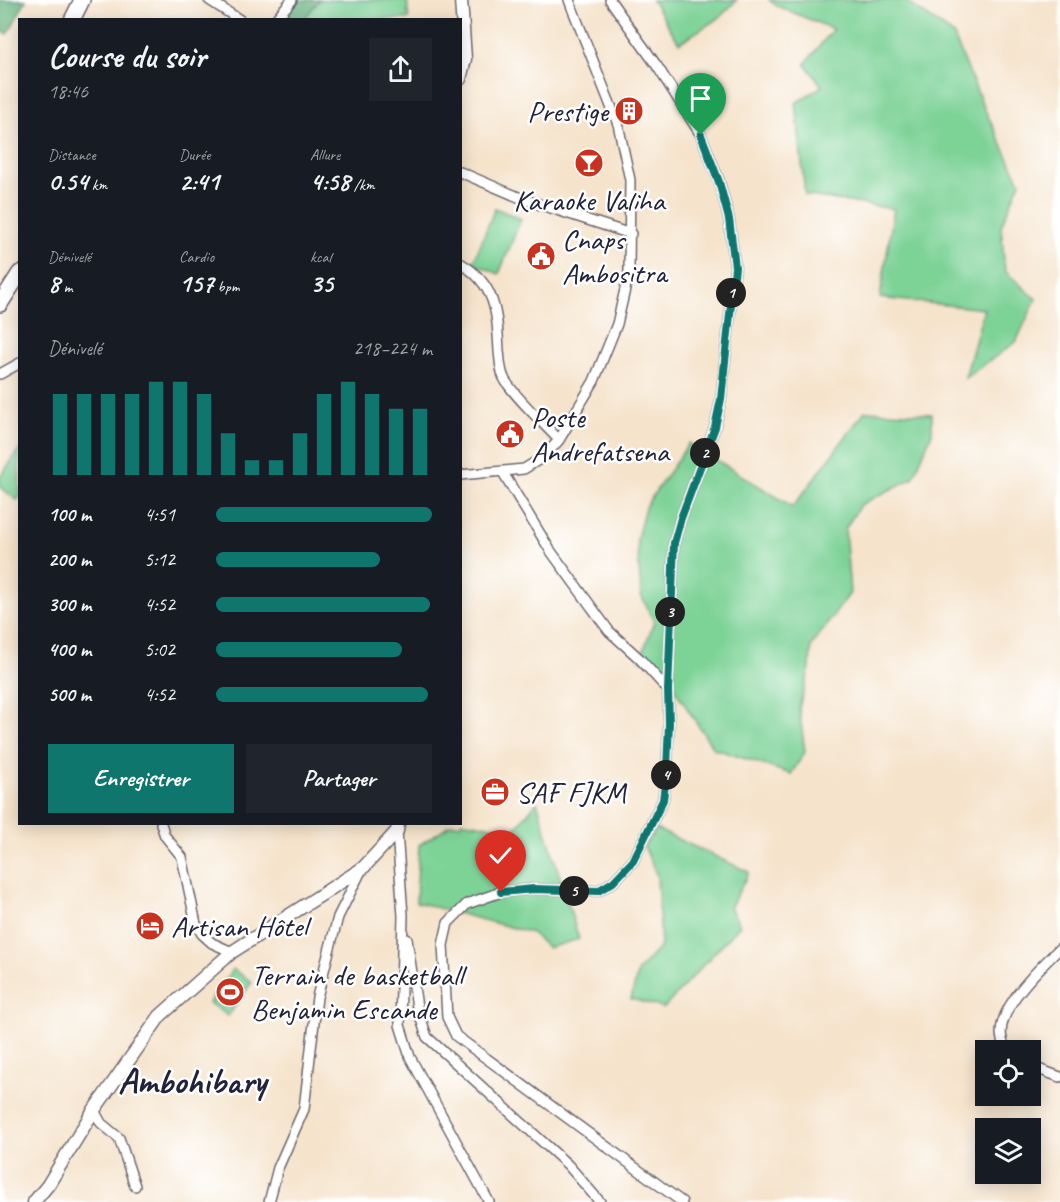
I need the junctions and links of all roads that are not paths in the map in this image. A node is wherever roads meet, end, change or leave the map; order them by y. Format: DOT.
graph roads {
  1 [pos="82,0"];
  2 [pos="209,0"];
  3 [pos="292,0"];
  4 [pos="460,0"];
  5 [pos="569,0"];
  6 [pos="610,0"];
  7 [pos="73,18"];
  8 [pos="237,18"];
  9 [pos="277,18"];
  10 [pos="462,18"];
  11 [pos="462,24"];
  12 [pos="462,71"];
  13 [pos="462,173"];
  14 [pos="631,234"];
  15 [pos="462,264"];
  16 [pos="18,276"];
  17 [pos="0,304"];
  18 [pos="18,364"];
  19 [pos="0,374"];
  20 [pos="559,440"];
  21 [pos="502,471"];
  22 [pos="462,475"];
  23 [pos="668,690"];
  24 [pos="161,825"];
  25 [pos="397,827"];
  26 [pos="363,868"];
  27 [pos="403,916"];
  28 [pos="1060,948"];
  29 [pos="232,952"];
  30 [pos="1002,1040"];
  31 [pos="1041,1070"];
  32 [pos="1060,1077"];
  33 [pos="94,1110"];
  34 [pos="135,1186"];
  35 [pos="34,1202"];
  36 [pos="269,1202"];
  37 [pos="489,1202"];
  38 [pos="600,1202"];
  39 [pos="682,1202"];
  1 -- 7 [label="main road"];
  2 -- 8 [label="street"];
  3 -- 9 [label="street"];
  4 -- 10 [label="street"];
  5 -- 14 [label="street"];
  6 -- 23 [label="street"];
  11 -- 12 [label="street"];
  13 -- 14 [label="street"];
  14 -- 20 [label="street"];
  15 -- 20 [label="street"];
  16 -- 17 [label="main road"];
  18 -- 19 [label="street"];
  20 -- 21 [label="street"];
  21 -- 22 [label="street"];
  21 -- 23 [label="street"];
  23 -- 39 [label="street"];
  24 -- 29 [label="street"];
  25 -- 26 [label="street"];
  25 -- 27 [label="street"];
  26 -- 29 [label="street"];
  26 -- 36 [label="street"];
  27 -- 37 [label="street"];
  27 -- 38 [label="street"];
  28 -- 30 [label="street"];
  29 -- 33 [label="street"];
  31 -- 32 [label="street"];
  33 -- 34 [label="street"];
  33 -- 35 [label="street"];
}
